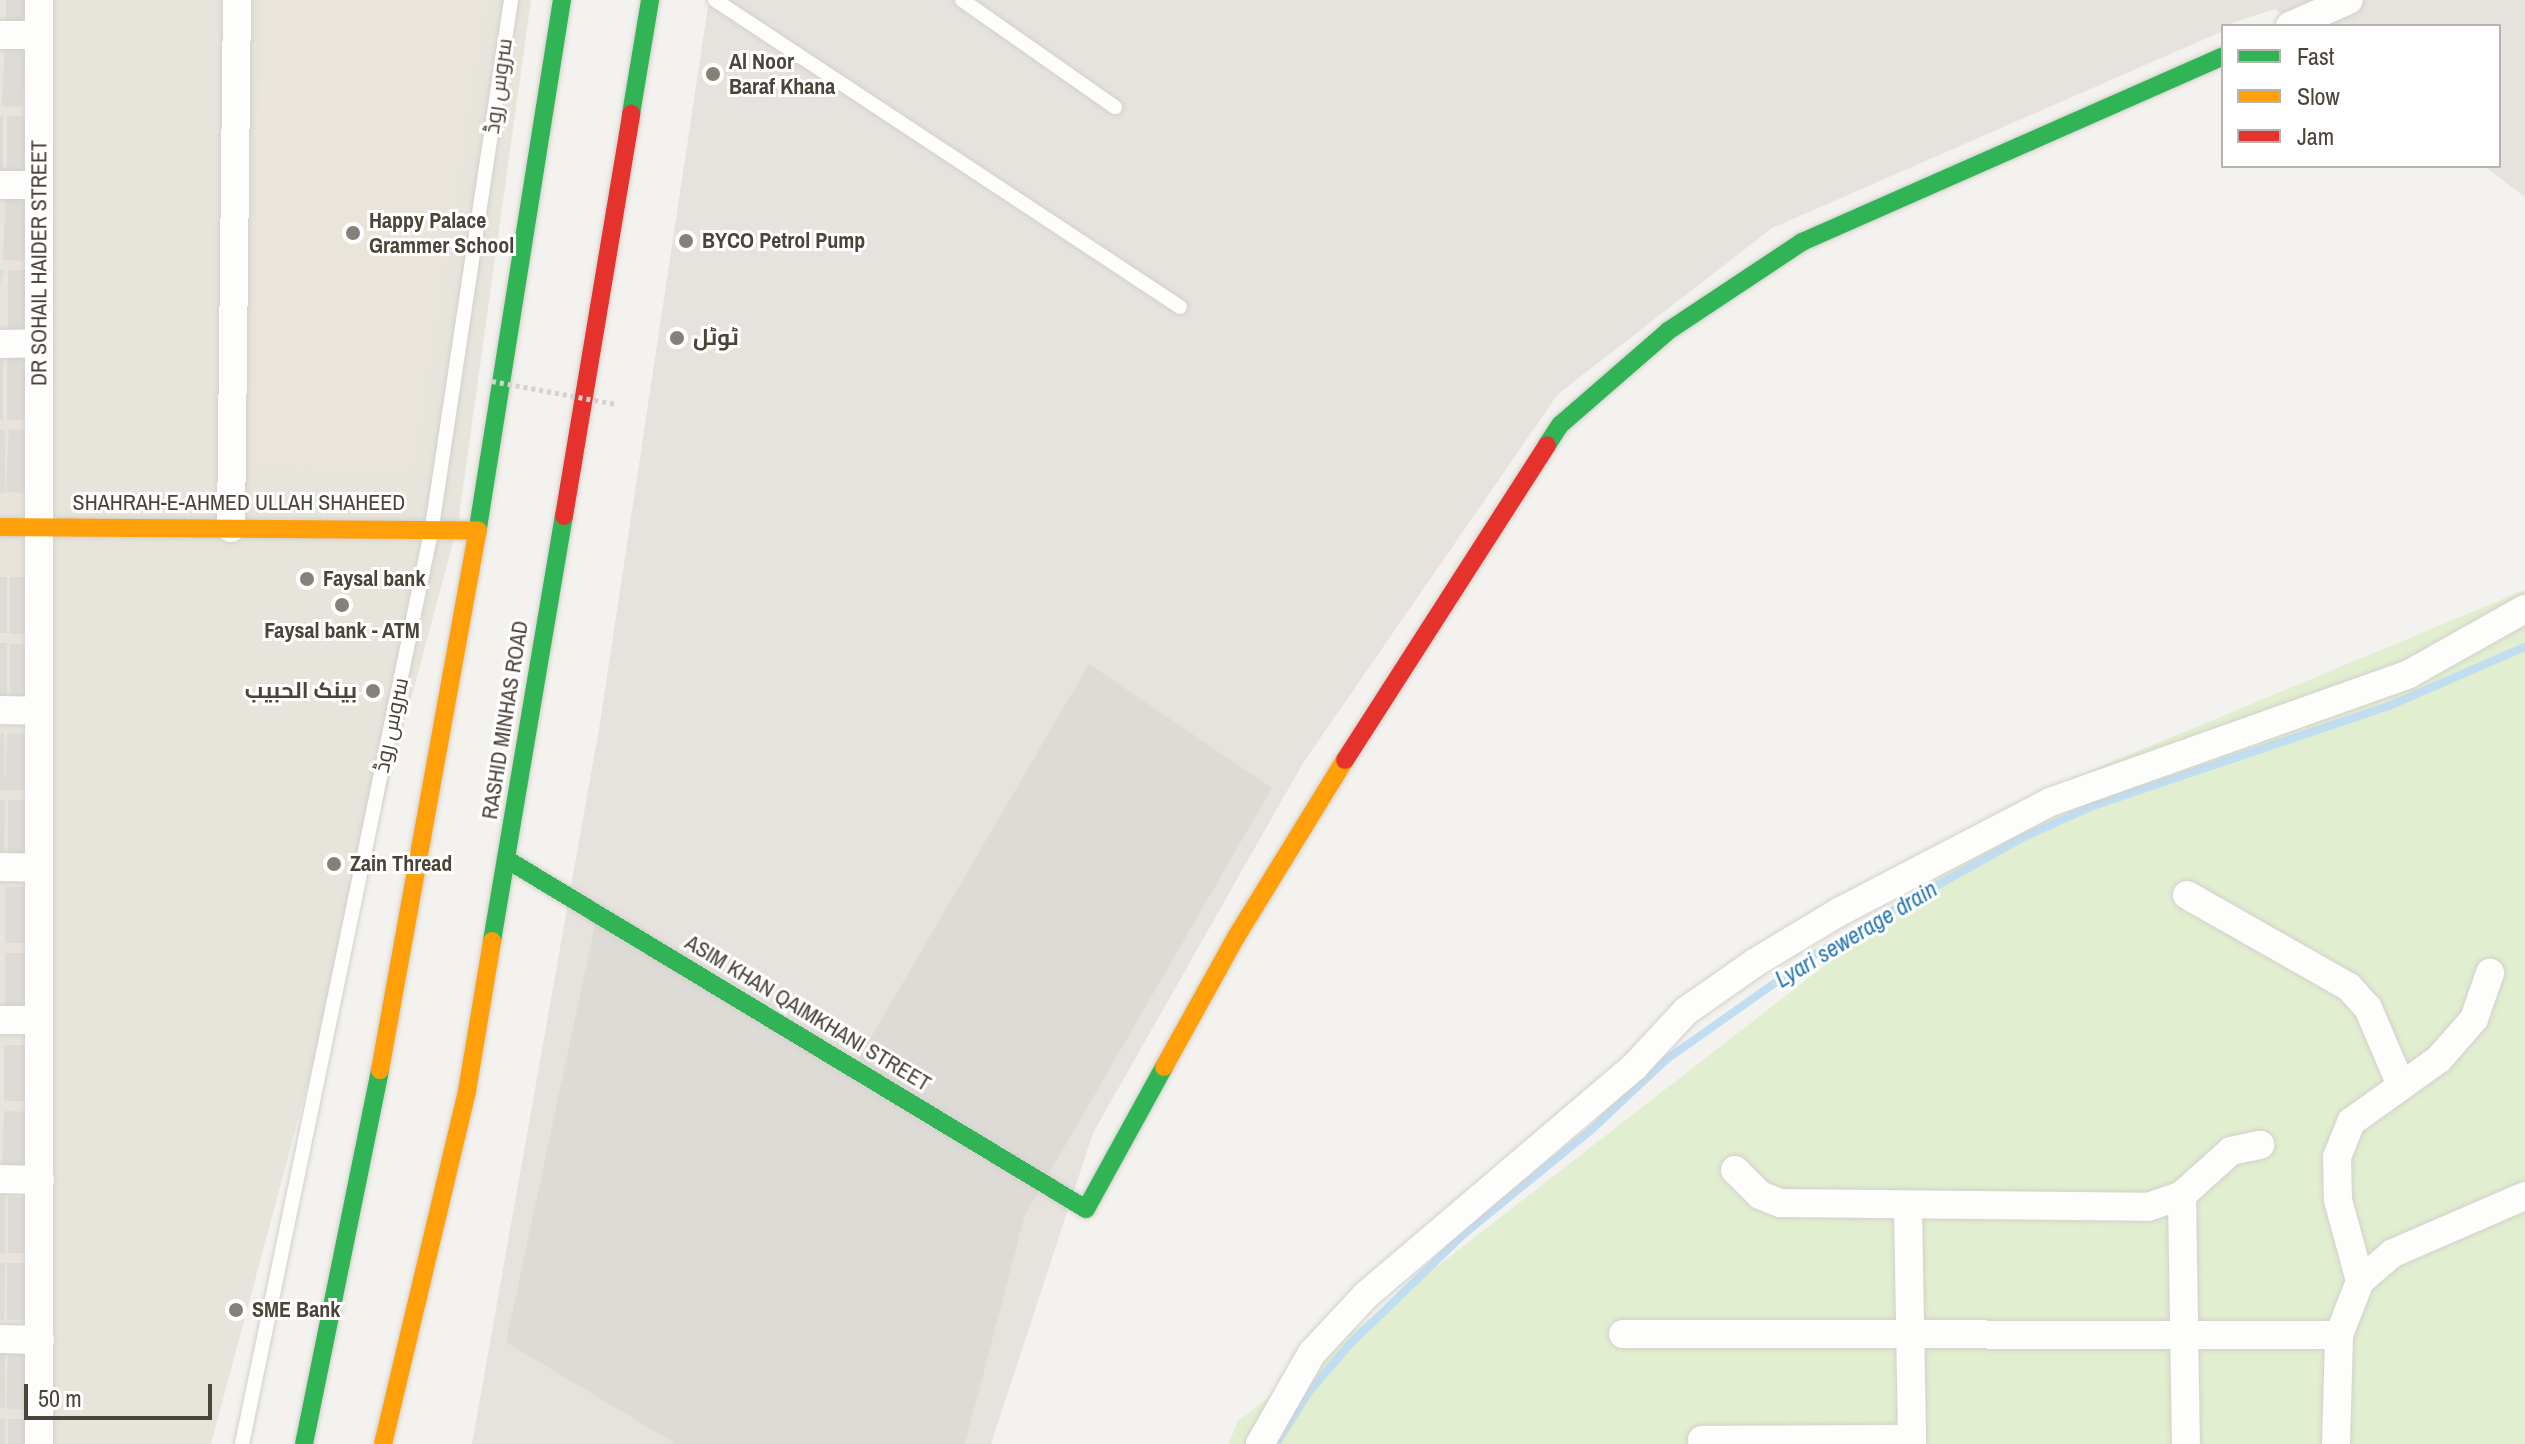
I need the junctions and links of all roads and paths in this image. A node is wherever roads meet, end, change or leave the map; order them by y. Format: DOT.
graph roads {
  1 [pos="39,0"];
  2 [pos="237,0"];
  3 [pos="511,0"];
  4 [pos="562,0"];
  5 [pos="650,0"];
  6 [pos="715,0"];
  7 [pos="962,0"];
  8 [pos="2333,3"];
  9 [pos="2294,24"];
  10 [pos="0,35"];
  11 [pos="39,35"];
  12 [pos="2221,57"];
  13 [pos="1115,107"];
  14 [pos="0,185"];
  15 [pos="39,185"];
  16 [pos="1180,307"];
  17 [pos="39,343"];
  18 [pos="0,344"];
  19 [pos="492,381"];
  20 [pos="616,404"];
  21 [pos="0,527"];
  22 [pos="39,527"];
  23 [pos="432,527"];
  24 [pos="231,528"];
  25 [pos="478,530"];
  26 [pos="2525,609"];
  27 [pos="0,710"];
  28 [pos="39,711"];
  29 [pos="506,859"];
  30 [pos="0,867"];
  31 [pos="39,868"];
  32 [pos="2187,895"];
  33 [pos="2490,973"];
  34 [pos="0,1020"];
  35 [pos="39,1020"];
  36 [pos="2400,1083"];
  37 [pos="2260,1145"];
  38 [pos="1735,1170"];
  39 [pos="0,1179"];
  40 [pos="40,1180"];
  41 [pos="2182,1195"];
  42 [pos="2525,1196"];
  43 [pos="1908,1207"];
  44 [pos="2360,1281"];
  45 [pos="1623,1334"];
  46 [pos="1910,1334"];
  47 [pos="2339,1335"];
  48 [pos="2184,1336"];
  49 [pos="0,1339"];
  50 [pos="40,1340"];
  51 [pos="1702,1440"];
  52 [pos="1912,1441"];
  53 [pos="39,1444"];
  54 [pos="242,1444"];
  55 [pos="304,1444"];
  56 [pos="383,1444"];
  57 [pos="1260,1444"];
  58 [pos="2186,1444"];
  59 [pos="2336,1444"];
  1 -- 11 [label="street, DR SOHAIL HAIDER STREET"];
  2 -- 24 [label="street"];
  3 -- 23 [label="lane, سروس روڈ"];
  4 -- 25 [label="main road"];
  5 -- 29 [label="main road, RASHID MINHAS ROAD"];
  6 -- 16 [label="lane"];
  7 -- 13 [label="lane"];
  8 -- 9 [label="street"];
  10 -- 11 [label="street"];
  11 -- 15 [label="street, DR SOHAIL HAIDER STREET"];
  12 -- 29 [label="main road, ASIM KHAN QAIMKHANI STREET"];
  14 -- 15 [label="street"];
  15 -- 17 [label="street, DR SOHAIL HAIDER STREET"];
  17 -- 18 [label="street"];
  17 -- 22 [label="street, DR SOHAIL HAIDER STREET"];
  19 -- 20 [label="path, bridge"];
  21 -- 22 [label="main road, SHAHRAH-E-AHMED ULLAH SHAHEED"];
  22 -- 24 [label="main road, SHAHRAH-E-AHMED ULLAH SHAHEED"];
  22 -- 28 [label="street, DR SOHAIL HAIDER STREET"];
  23 -- 24 [label="main road, SHAHRAH-E-AHMED ULLAH SHAHEED"];
  23 -- 25 [label="main road, SHAHRAH-E-AHMED ULLAH SHAHEED"];
  23 -- 54 [label="lane, سروس روڈ"];
  25 -- 55 [label="main road"];
  26 -- 57 [label="street"];
  27 -- 28 [label="street"];
  28 -- 31 [label="street, DR SOHAIL HAIDER STREET"];
  29 -- 56 [label="main road, RASHID MINHAS ROAD"];
  30 -- 31 [label="street"];
  31 -- 35 [label="street, DR SOHAIL HAIDER STREET"];
  32 -- 36 [label="street"];
  33 -- 36 [label="street"];
  34 -- 35 [label="street"];
  35 -- 40 [label="street, DR SOHAIL HAIDER STREET"];
  36 -- 44 [label="street"];
  37 -- 41 [label="street"];
  38 -- 43 [label="street"];
  39 -- 40 [label="street"];
  40 -- 50 [label="street, DR SOHAIL HAIDER STREET"];
  41 -- 43 [label="street"];
  41 -- 48 [label="street"];
  42 -- 44 [label="street"];
  43 -- 46 [label="street"];
  44 -- 47 [label="street"];
  45 -- 46 [label="street"];
  46 -- 48 [label="street"];
  46 -- 52 [label="street"];
  47 -- 48 [label="street"];
  47 -- 59 [label="street"];
  48 -- 58 [label="street"];
  49 -- 50 [label="street"];
  50 -- 53 [label="street, DR SOHAIL HAIDER STREET"];
  51 -- 52 [label="street"];
}
